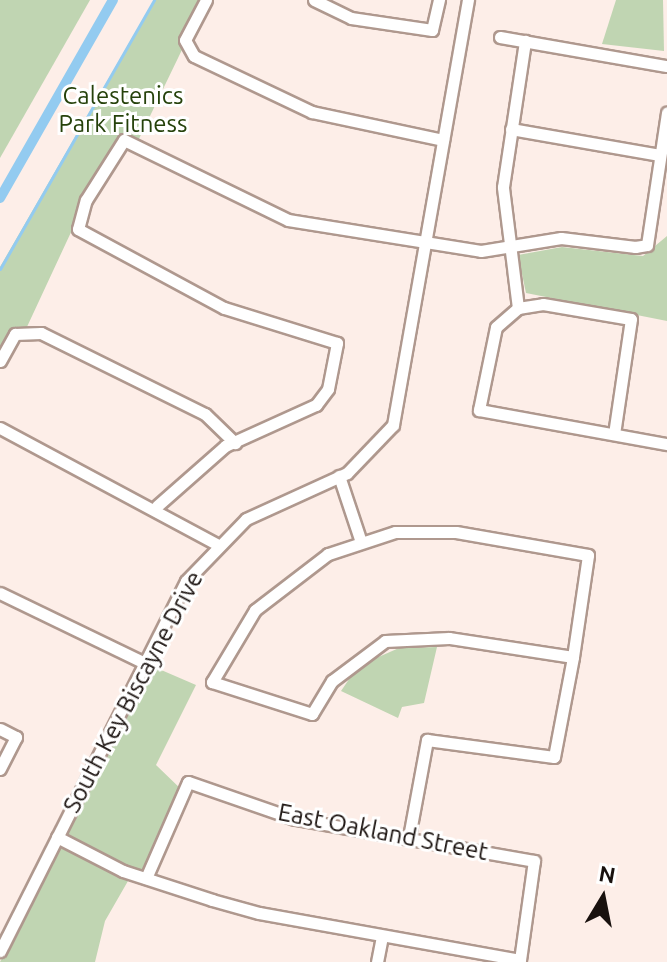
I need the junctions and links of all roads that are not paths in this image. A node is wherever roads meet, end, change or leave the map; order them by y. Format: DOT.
graph roads {
  1 [pos="206,0"];
  2 [pos="314,0"];
  3 [pos="439,0"];
  4 [pos="468,0"];
  5 [pos="500,37"];
  6 [pos="525,41"];
  7 [pos="667,66"];
  8 [pos="667,113"];
  9 [pos="511,129"];
  10 [pos="443,140"];
  11 [pos="660,155"];
  12 [pos="426,243"];
  13 [pos="506,248"];
  14 [pos="518,308"];
  15 [pos="0,361"];
  16 [pos="0,428"];
  17 [pos="614,434"];
  18 [pos="235,443"];
  19 [pos="667,444"];
  20 [pos="339,476"];
  21 [pos="157,506"];
  22 [pos="360,539"];
  23 [pos="216,544"];
  24 [pos="0,593"];
  25 [pos="573,657"];
  26 [pos="145,663"];
  27 [pos="0,729"];
  28 [pos="0,769"];
  29 [pos="57,837"];
  30 [pos="409,837"];
  31 [pos="146,878"];
  32 [pos="382,936"];
  33 [pos="0,951"];
  34 [pos="520,960"];
  35 [pos="377,962"];
  1 -- 10 [label="street"];
  2 -- 3 [label="street"];
  4 -- 10 [label="street, South Key Biscayne Drive"];
  5 -- 6 [label="street"];
  6 -- 7 [label="street"];
  6 -- 9 [label="street"];
  8 -- 11 [label="street"];
  9 -- 11 [label="street"];
  9 -- 13 [label="street"];
  10 -- 12 [label="street, South Key Biscayne Drive"];
  11 -- 13 [label="street"];
  12 -- 13 [label="street"];
  12 -- 18 [label="street"];
  12 -- 20 [label="street, South Key Biscayne Drive"];
  13 -- 14 [label="street"];
  14 -- 17 [label="street"];
  14 -- 17 [label="street"];
  15 -- 18 [label="street"];
  16 -- 21 [label="street"];
  17 -- 19 [label="street"];
  18 -- 21 [label="street"];
  20 -- 22 [label="street"];
  20 -- 23 [label="street, South Key Biscayne Drive"];
  21 -- 23 [label="street"];
  22 -- 25 [label="street"];
  22 -- 25 [label="street"];
  23 -- 26 [label="street, South Key Biscayne Drive"];
  24 -- 26 [label="street"];
  25 -- 30 [label="street"];
  26 -- 29 [label="street, South Key Biscayne Drive"];
  27 -- 28 [label="street"];
  29 -- 31 [label="street"];
  29 -- 33 [label="street, South Key Biscayne Drive"];
  30 -- 31 [label="street, East Oakland Street"];
  30 -- 34 [label="street, East Oakland Street"];
  31 -- 32 [label="street"];
  32 -- 34 [label="street"];
  32 -- 35 [label="street"];
}
